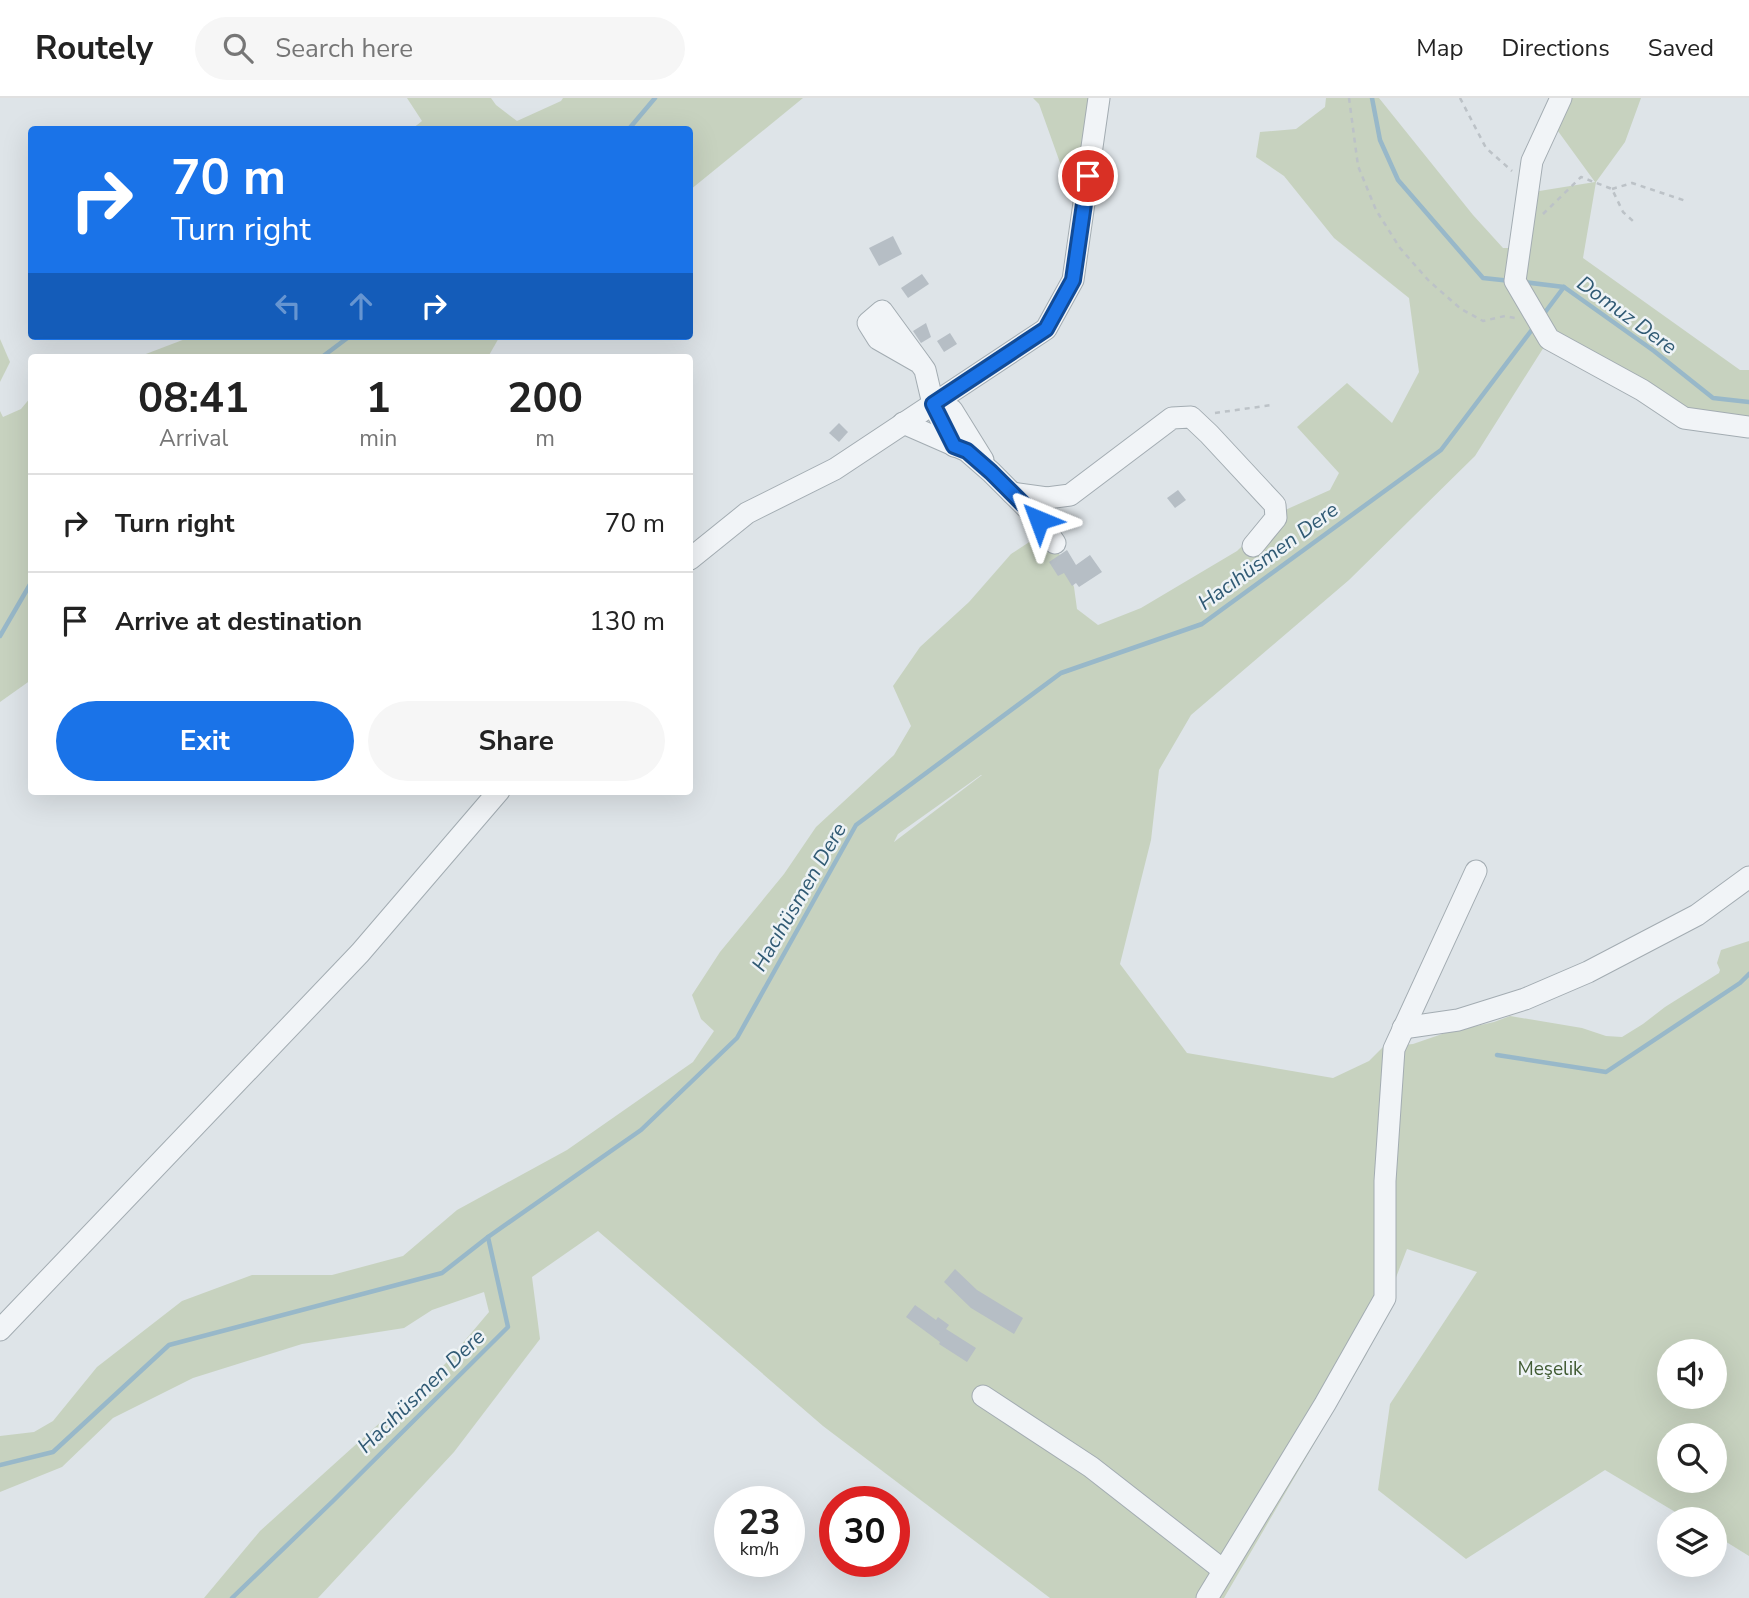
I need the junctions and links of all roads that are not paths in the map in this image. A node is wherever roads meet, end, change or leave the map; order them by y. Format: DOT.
graph roads {
  1 [pos="1099,98"];
  2 [pos="1561,98"];
  3 [pos="920,363"];
  4 [pos="933,404"];
  5 [pos="903,424"];
  6 [pos="1749,428"];
  7 [pos="954,446"];
  8 [pos="991,472"];
  9 [pos="1012,493"];
  10 [pos="1055,543"];
  11 [pos="1253,546"];
  12 [pos="693,557"];
  13 [pos="496,795"];
  14 [pos="1476,871"];
  15 [pos="1749,877"];
  16 [pos="1403,1028"];
  17 [pos="0,1330"];
  18 [pos="983,1396"];
  19 [pos="1223,1570"];
  20 [pos="1207,1598"];
  1 -- 4 [label="street"];
  2 -- 6 [label="street"];
  3 -- 4 [label="street"];
  4 -- 5 [label="street"];
  4 -- 7 [label="street"];
  4 -- 8 [label="street"];
  5 -- 7 [label="street"];
  5 -- 12 [label="street"];
  7 -- 8 [label="street"];
  8 -- 9 [label="street"];
  9 -- 10 [label="street"];
  9 -- 11 [label="street"];
  13 -- 17 [label="street"];
  14 -- 16 [label="street"];
  15 -- 16 [label="street"];
  16 -- 19 [label="street"];
  18 -- 19 [label="street"];
  19 -- 20 [label="street"];
}
